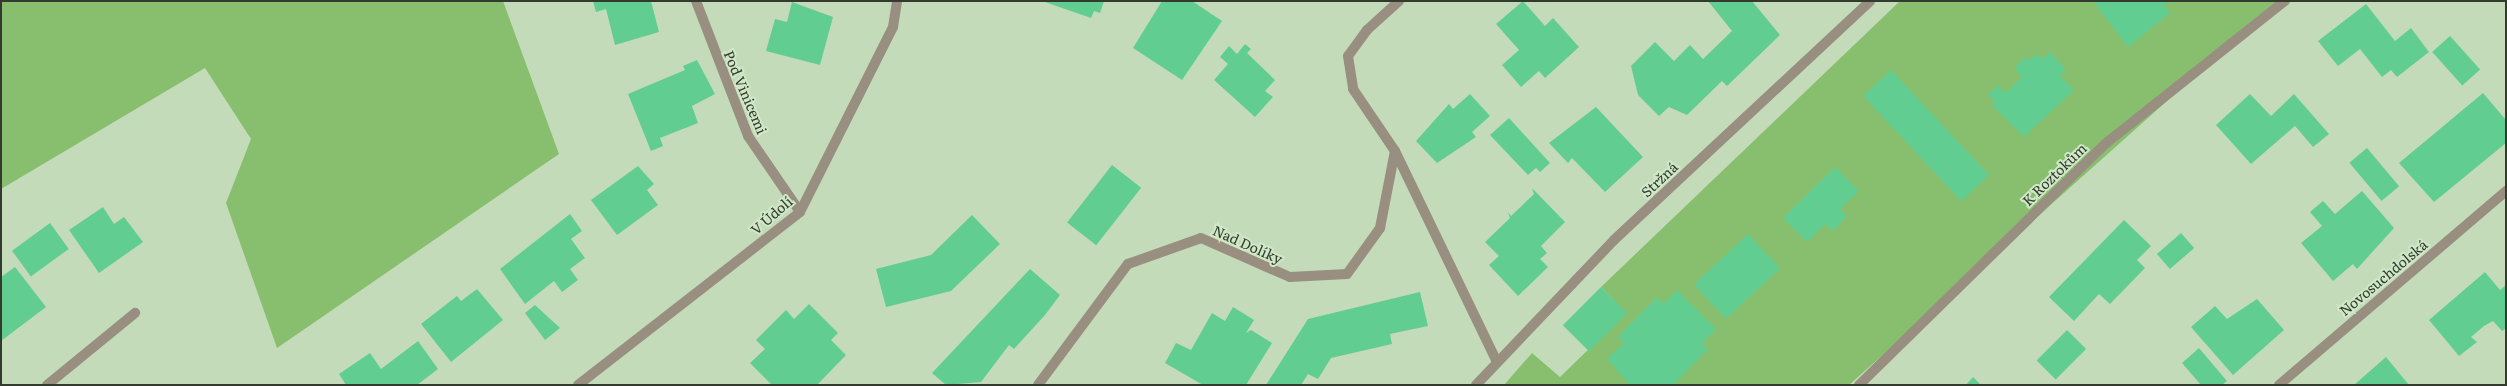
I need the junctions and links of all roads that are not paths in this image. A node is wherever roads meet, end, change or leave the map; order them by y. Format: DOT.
graph roads {
  1 [pos="696,1"];
  2 [pos="897,1"];
  3 [pos="1399,1"];
  4 [pos="1870,1"];
  5 [pos="2284,1"];
  6 [pos="1394,151"];
  7 [pos="2506,191"];
  8 [pos="800,212"];
  9 [pos="135,313"];
  10 [pos="1496,360"];
  11 [pos="1863,383"];
  12 [pos="47,385"];
  13 [pos="578,385"];
  14 [pos="1038,385"];
  15 [pos="1476,385"];
  16 [pos="2279,385"];
  1 -- 8 [label="street, Pod Vinicemi"];
  2 -- 8 [label="street, V Údolí"];
  3 -- 6 [label="street"];
  4 -- 10 [label="street, Stržná"];
  5 -- 11 [label="street, K Roztokům"];
  6 -- 10 [label="street"];
  6 -- 14 [label="street, Nad Dolíky"];
  7 -- 16 [label="street, Novosuchdolská"];
  8 -- 13 [label="street, V Údolí"];
  9 -- 12 [label="street"];
  10 -- 15 [label="street, Stržná"];
}
